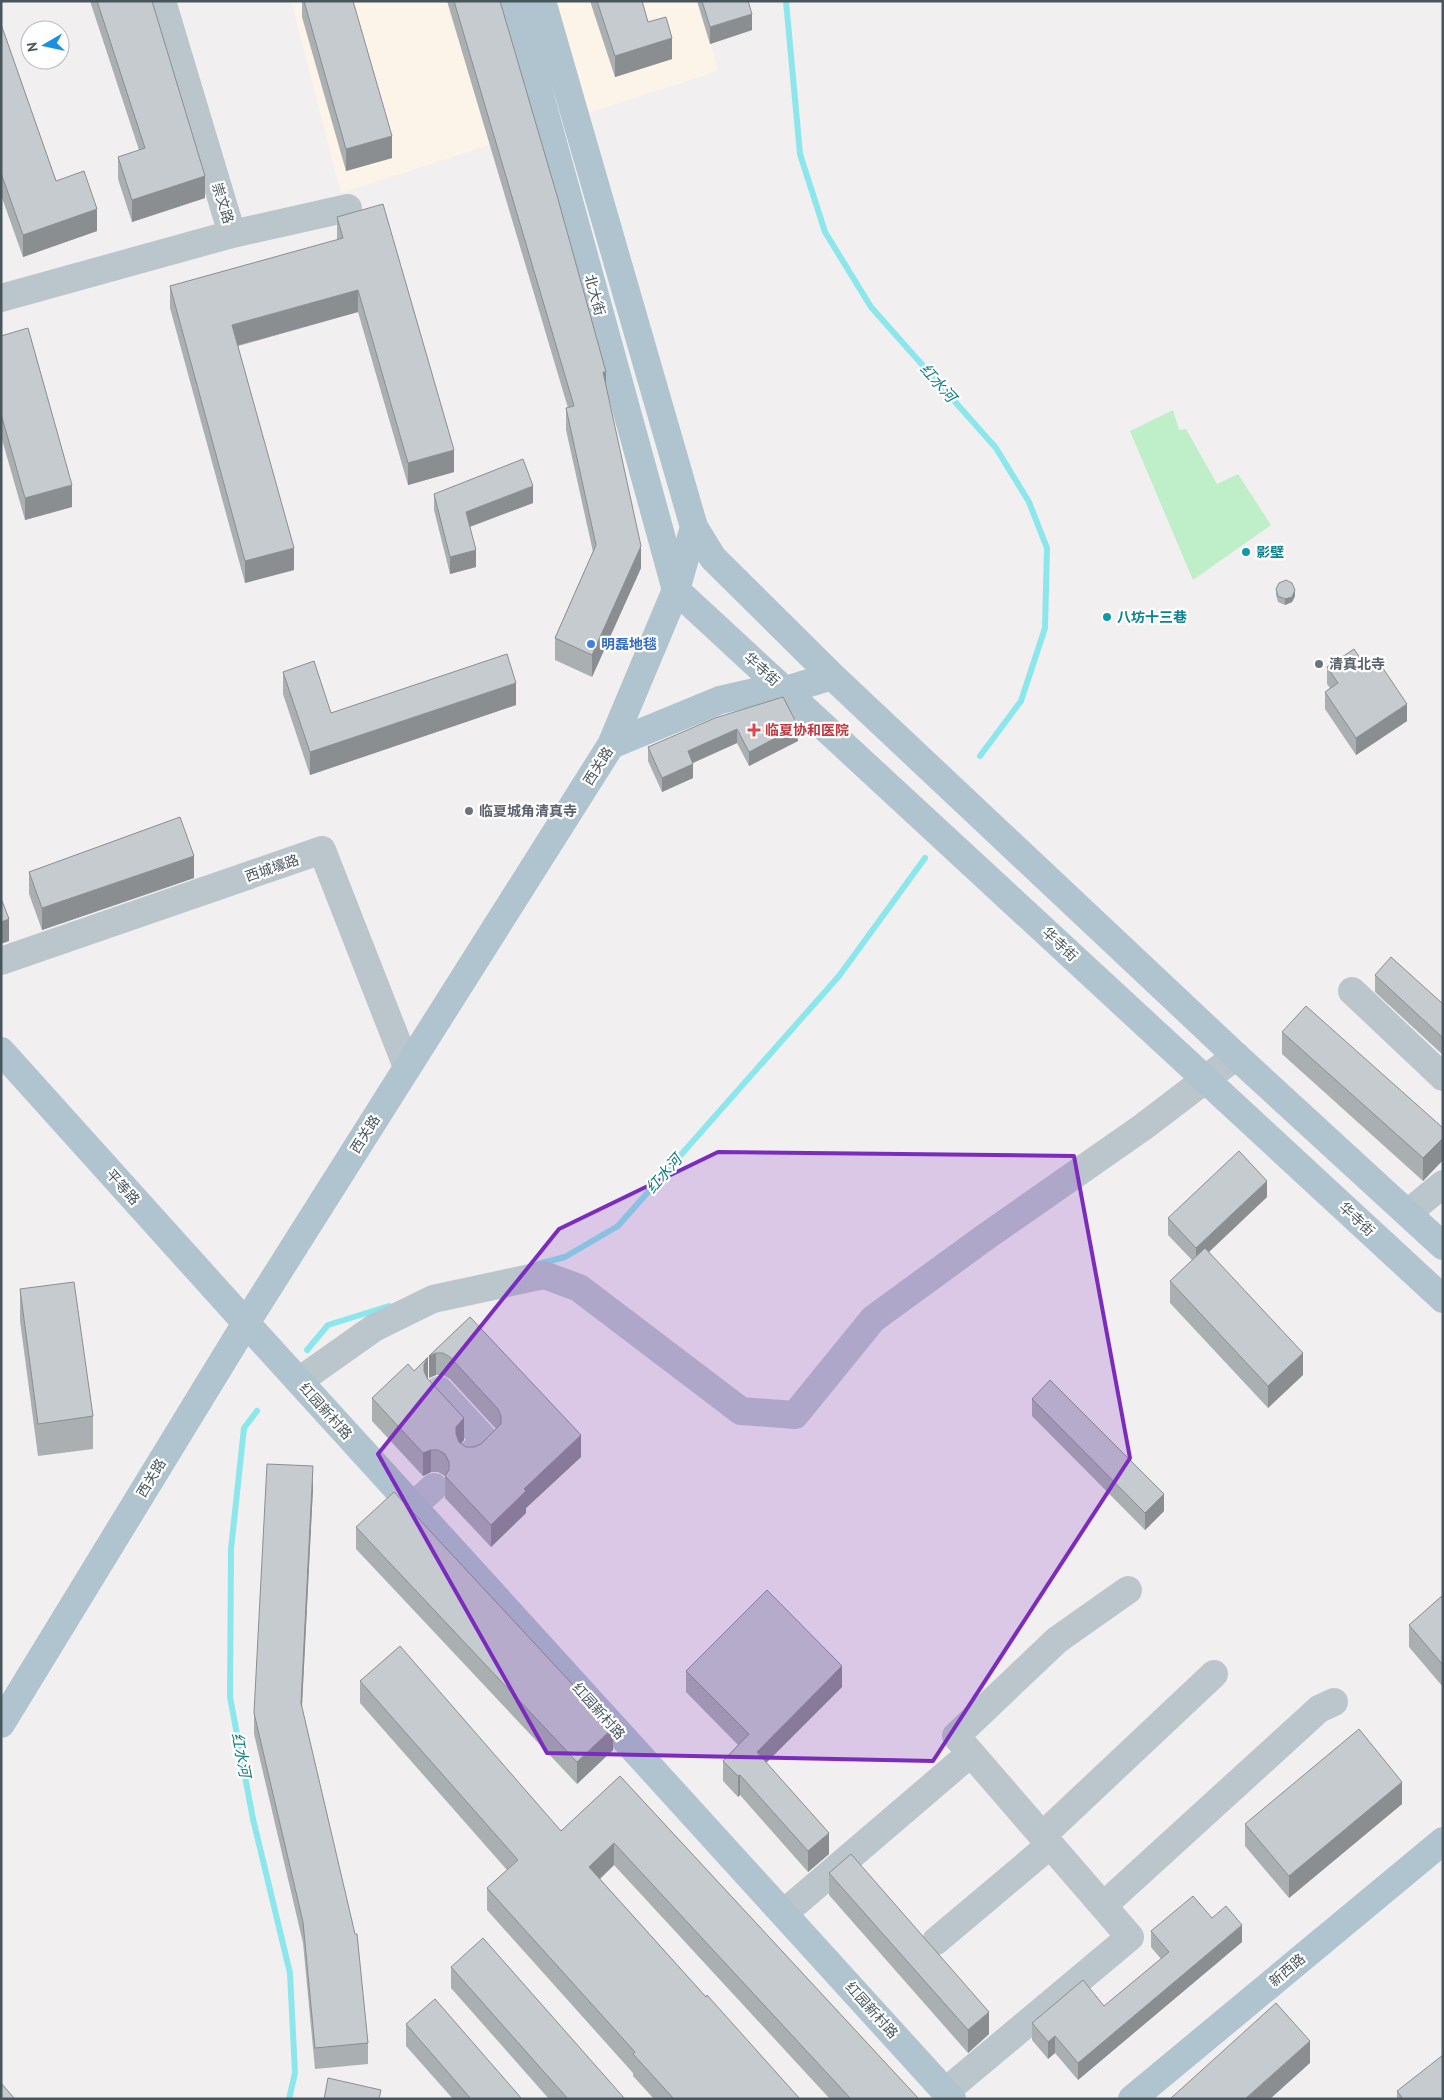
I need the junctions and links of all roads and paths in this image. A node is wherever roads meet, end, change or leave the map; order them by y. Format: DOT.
graph roads {
  1 [pos="162,1"];
  2 [pos="514,1"];
  3 [pos="542,1"];
  4 [pos="348,208"];
  5 [pos="232,234"];
  6 [pos="1,298"];
  7 [pos="694,527"];
  8 [pos="676,590"];
  9 [pos="832,676"];
  10 [pos="786,690"];
  11 [pos="612,745"];
  12 [pos="1,961"];
  13 [pos="1352,991"];
  14 [pos="1,1051"];
  15 [pos="1236,1056"];
  16 [pos="408,1067"];
  17 [pos="1443,1077"];
  18 [pos="1443,1184"];
  19 [pos="1443,1203"];
  20 [pos="1413,1218"];
  21 [pos="1443,1246"];
  22 [pos="1443,1299"];
  23 [pos="246,1323"];
  24 [pos="299,1381"];
  25 [pos="438,1390"];
  26 [pos="471,1454"];
  27 [pos="434,1487"];
  28 [pos="413,1506"];
  29 [pos="1128,1590"];
  30 [pos="1214,1674"];
  31 [pos="1334,1702"];
  32 [pos="1,1724"];
  33 [pos="971,1753"];
  34 [pos="1046,1841"];
  35 [pos="1443,1841"];
  36 [pos="1103,1906"];
  37 [pos="784,1913"];
  38 [pos="936,1941"];
  39 [pos="949,2095"];
  40 [pos="1132,2099"];
  1 -- 5 [label="street, 崇文路"];
  2 -- 8 [label="main road, 北大街"];
  3 -- 7 [label="main road"];
  4 -- 5 [label="street"];
  5 -- 6 [label="street, 崇文路"];
  7 -- 8 [label="main road, 西关路"];
  7 -- 9 [label="main road"];
  8 -- 10 [label="main road, 华寺街"];
  8 -- 11 [label="main road, 西关路"];
  9 -- 10 [label="main road"];
  9 -- 15 [label="main road"];
  10 -- 11 [label="main road"];
  10 -- 22 [label="main road, 华寺街"];
  11 -- 16 [label="main road, 西关路"];
  12 -- 16 [label="street, 西城壕路"];
  13 -- 17 [label="street"];
  14 -- 23 [label="main road, 平等路"];
  15 -- 20 [label="main road"];
  15 -- 24 [label="street"];
  16 -- 23 [label="main road, 西关路"];
  18 -- 20 [label="street"];
  19 -- 20 [label="street"];
  20 -- 21 [label="main road"];
  23 -- 24 [label="main road, 红园新村路"];
  23 -- 32 [label="main road, 西关路"];
  24 -- 28 [label="main road, 红园新村路"];
  25 -- 26 [label="street"];
  27 -- 28 [label="street"];
  28 -- 37 [label="main road, 红园新村路"];
  29 -- 33 [label="street"];
  30 -- 34 [label="street"];
  31 -- 36 [label="street"];
  33 -- 34 [label="street"];
  33 -- 37 [label="street"];
  34 -- 36 [label="street"];
  34 -- 38 [label="street"];
  35 -- 40 [label="main road, 新西路"];
  36 -- 39 [label="street"];
  37 -- 39 [label="main road, 红园新村路"];
}
